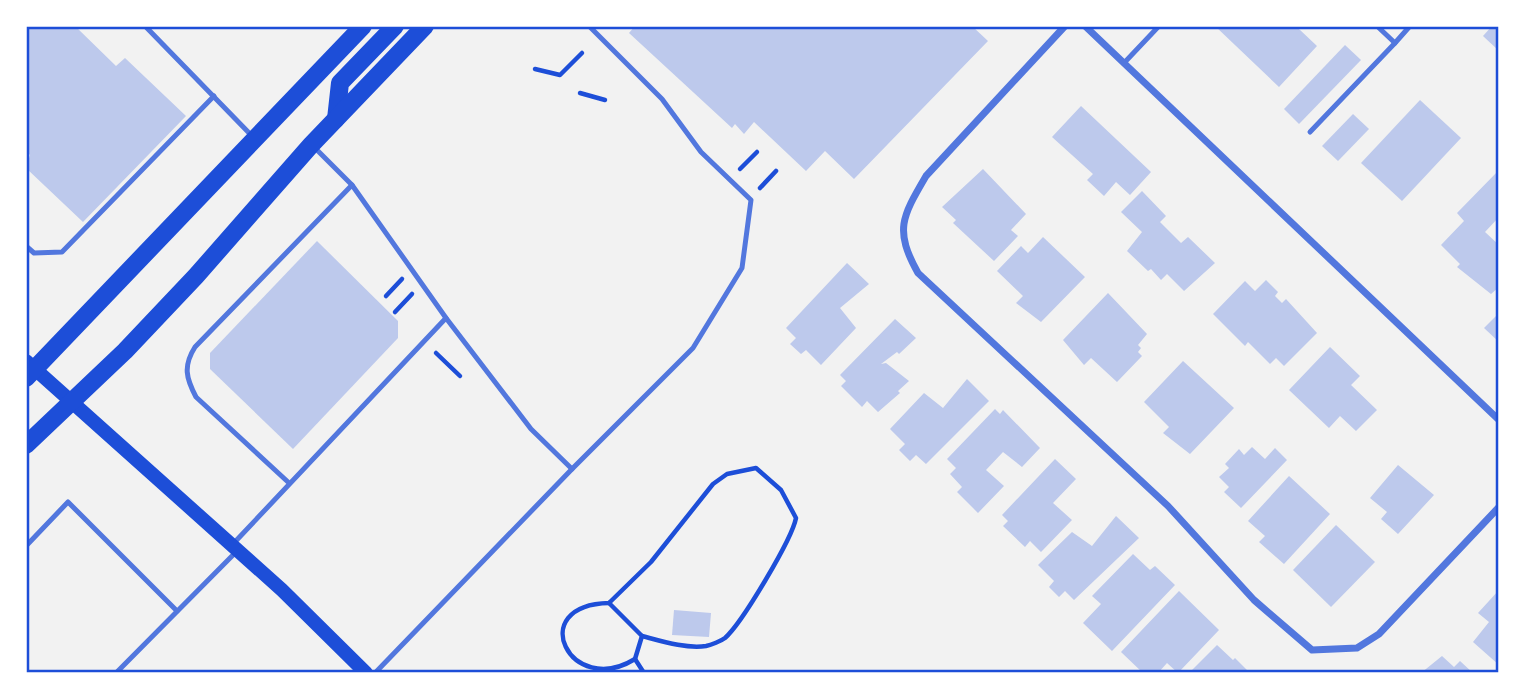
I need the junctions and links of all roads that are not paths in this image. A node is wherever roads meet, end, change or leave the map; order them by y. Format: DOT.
graph roads {
  1 [pos="145,26"];
  2 [pos="363,26"];
  3 [pos="395,26"];
  4 [pos="425,26"];
  5 [pos="589,26"];
  6 [pos="1065,26"];
  7 [pos="1085,26"];
  8 [pos="1159,26"];
  9 [pos="1377,26"];
  10 [pos="1410,26"];
  11 [pos="1395,43"];
  12 [pos="1124,63"];
  13 [pos="214,96"];
  14 [pos="337,119"];
  15 [pos="1310,132"];
  16 [pos="256,139"];
  17 [pos="312,145"];
  18 [pos="352,185"];
  19 [pos="26,246"];
  20 [pos="446,318"];
  21 [pos="29,369"];
  22 [pos="72,401"];
  23 [pos="1499,420"];
  24 [pos="26,445"];
  25 [pos="572,469"];
  26 [pos="288,482"];
  27 [pos="1499,507"];
  28 [pos="26,546"];
  29 [pos="233,550"];
  30 [pos="177,611"];
  31 [pos="367,672"];
  32 [pos="116,673"];
  1 -- 13 [label="lane"];
  2 -- 16 [label="main road"];
  3 -- 14 [label="main road"];
  4 -- 14 [label="main road"];
  5 -- 25 [label="lane"];
  6 -- 27 [label="street"];
  7 -- 12 [label="street"];
  8 -- 12 [label="lane"];
  9 -- 11 [label="lane"];
  10 -- 11 [label="lane"];
  11 -- 15 [label="lane"];
  12 -- 23 [label="street"];
  13 -- 16 [label="lane"];
  13 -- 19 [label="lane"];
  14 -- 17 [label="main road"];
  16 -- 21 [label="main road"];
  17 -- 18 [label="lane"];
  17 -- 22 [label="main road"];
  18 -- 20 [label="lane"];
  18 -- 26 [label="lane"];
  20 -- 25 [label="lane"];
  20 -- 26 [label="lane"];
  21 -- 22 [label="main road"];
  22 -- 24 [label="main road"];
  22 -- 29 [label="main road"];
  25 -- 31 [label="lane"];
  26 -- 29 [label="lane"];
  28 -- 30 [label="lane"];
  29 -- 30 [label="lane"];
  29 -- 31 [label="main road"];
  30 -- 32 [label="lane"];
}
